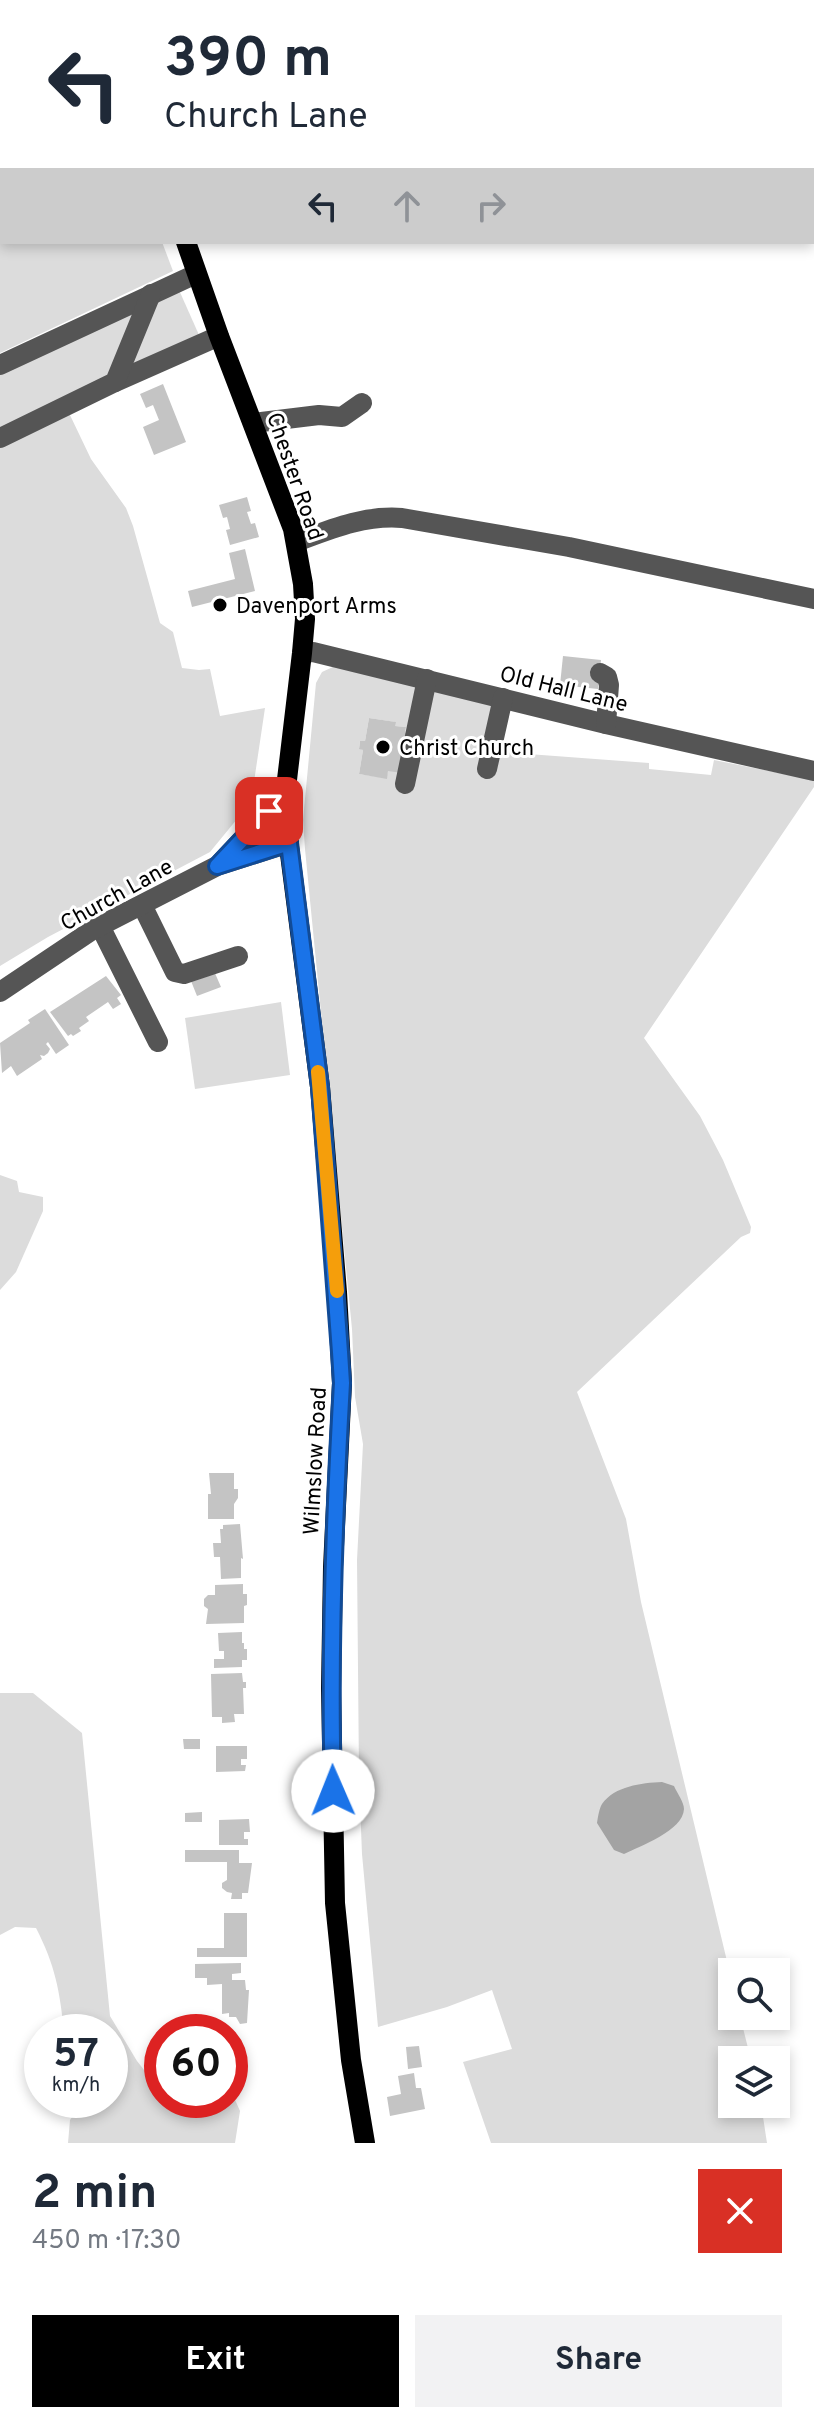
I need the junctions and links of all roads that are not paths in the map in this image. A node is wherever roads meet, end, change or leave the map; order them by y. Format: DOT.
graph roads {
  1 [pos="187,244"];
  2 [pos="196,274"];
  3 [pos="151,294"];
  4 [pos="219,336"];
  5 [pos="0,365"];
  6 [pos="115,382"];
  7 [pos="362,403"];
  8 [pos="253,423"];
  9 [pos="0,438"];
  10 [pos="296,542"];
  11 [pos="814,599"];
  12 [pos="302,653"];
  13 [pos="600,673"];
  14 [pos="427,679"];
  15 [pos="503,698"];
  16 [pos="606,724"];
  17 [pos="487,769"];
  18 [pos="814,771"];
  19 [pos="405,784"];
  20 [pos="286,793"];
  21 [pos="288,837"];
  22 [pos="217,866"];
  23 [pos="142,905"];
  24 [pos="100,926"];
  25 [pos="238,956"];
  26 [pos="0,992"];
  27 [pos="158,1042"];
  28 [pos="365,2143"];
  1 -- 2 [label="main road, Chester Road"];
  2 -- 3 [label="street"];
  2 -- 4 [label="main road, Chester Road"];
  3 -- 5 [label="street"];
  3 -- 6 [label="street"];
  4 -- 6 [label="street"];
  4 -- 8 [label="main road, Chester Road"];
  6 -- 9 [label="street"];
  7 -- 8 [label="street"];
  8 -- 10 [label="main road, Chester Road"];
  10 -- 11 [label="street"];
  10 -- 12 [label="main road, Chester Road"];
  12 -- 14 [label="street, Old Hall Lane"];
  12 -- 20 [label="main road, Chester Road"];
  13 -- 16 [label="street"];
  14 -- 15 [label="street, Old Hall Lane"];
  14 -- 19 [label="street"];
  15 -- 16 [label="street, Old Hall Lane"];
  15 -- 17 [label="street"];
  16 -- 18 [label="street, Old Hall Lane"];
  20 -- 21 [label="main road, Chester Road"];
  20 -- 22 [label="street, Church Lane"];
  21 -- 22 [label="street, Church Lane"];
  21 -- 28 [label="main road, Wilmslow Road"];
  22 -- 23 [label="street, Church Lane"];
  23 -- 24 [label="street, Church Lane"];
  23 -- 25 [label="street"];
  24 -- 26 [label="street, Church Lane"];
  24 -- 27 [label="street"];
}
